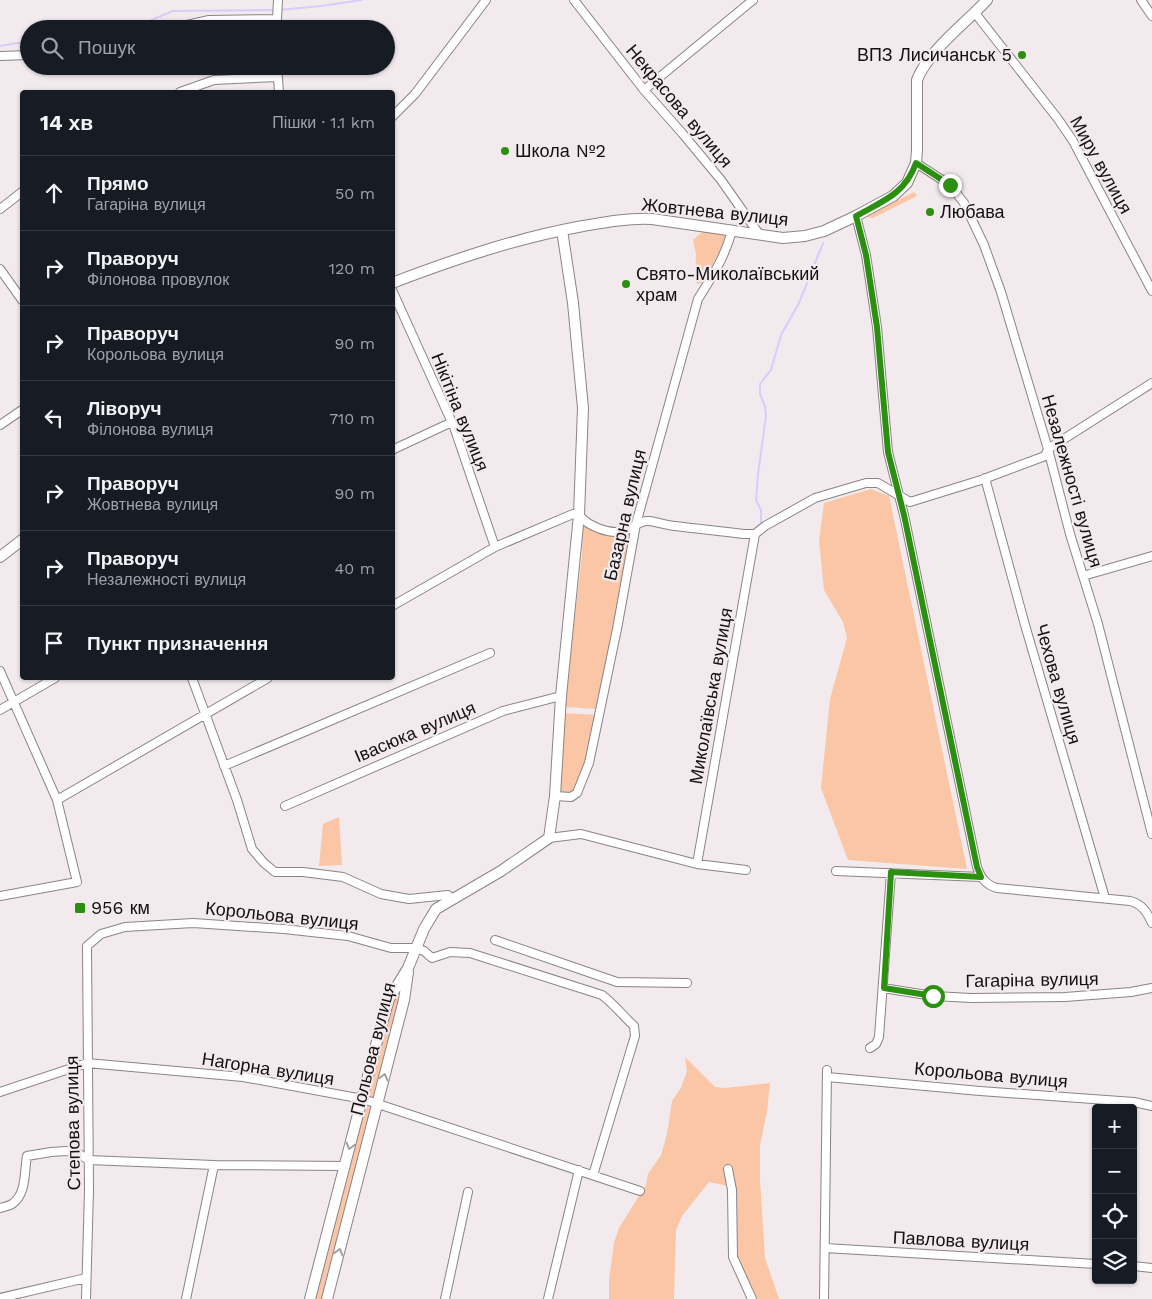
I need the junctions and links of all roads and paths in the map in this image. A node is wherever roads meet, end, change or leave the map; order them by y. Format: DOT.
graph roads {
  1 [pos="278,0"];
  2 [pos="486,0"];
  3 [pos="574,0"];
  4 [pos="753,0"];
  5 [pos="987,0"];
  6 [pos="1141,0"];
  7 [pos="975,13"];
  8 [pos="1152,16"];
  9 [pos="209,20"];
  10 [pos="20,55"];
  11 [pos="0,56"];
  12 [pos="277,77"];
  13 [pos="186,90"];
  14 [pos="279,90"];
  15 [pos="644,90"];
  16 [pos="395,114"];
  17 [pos="916,163"];
  18 [pos="20,194"];
  19 [pos="0,209"];
  20 [pos="856,216"];
  21 [pos="562,230"];
  22 [pos="732,230"];
  23 [pos="759,234"];
  24 [pos="0,269"];
  25 [pos="395,282"];
  26 [pos="1152,291"];
  27 [pos="20,297"];
  28 [pos="395,297"];
  29 [pos="1152,383"];
  30 [pos="20,411"];
  31 [pos="452,422"];
  32 [pos="0,425"];
  33 [pos="395,449"];
  34 [pos="1048,449"];
  35 [pos="985,478"];
  36 [pos="897,494"];
  37 [pos="579,515"];
  38 [pos="636,524"];
  39 [pos="755,534"];
  40 [pos="20,542"];
  41 [pos="495,547"];
  42 [pos="1152,556"];
  43 [pos="0,557"];
  44 [pos="1083,576"];
  45 [pos="395,604"];
  46 [pos="490,653"];
  47 [pos="0,671"];
  48 [pos="51,680"];
  49 [pos="193,680"];
  50 [pos="264,680"];
  51 [pos="561,696"];
  52 [pos="14,701"];
  53 [pos="0,710"];
  54 [pos="206,713"];
  55 [pos="224,766"];
  56 [pos="555,796"];
  57 [pos="57,800"];
  58 [pos="285,806"];
  59 [pos="1152,832"];
  60 [pos="549,838"];
  61 [pos="697,864"];
  62 [pos="746,870"];
  63 [pos="836,870"];
  64 [pos="891,872"];
  65 [pos="981,877"];
  66 [pos="0,896"];
  67 [pos="1105,898"];
  68 [pos="452,899"];
  69 [pos="1152,922"];
  70 [pos="495,940"];
  71 [pos="87,946"];
  72 [pos="416,948"];
  73 [pos="408,968"];
  74 [pos="687,983"];
  75 [pos="884,988"];
  76 [pos="1152,988"];
  77 [pos="870,1048"];
  78 [pos="87,1063"];
  79 [pos="0,1092"];
  80 [pos="363,1099"];
  81 [pos="377,1104"];
  82 [pos="1152,1106"];
  83 [pos="88,1160"];
  84 [pos="214,1165"];
  85 [pos="345,1166"];
  86 [pos="728,1169"];
  87 [pos="578,1170"];
  88 [pos="593,1175"];
  89 [pos="640,1191"];
  90 [pos="468,1192"];
  91 [pos="0,1208"];
  92 [pos="825,1248"];
  93 [pos="1092,1264"];
  94 [pos="1137,1266"];
  95 [pos="1152,1268"];
  96 [pos="86,1278"];
  97 [pos="0,1298"];
  98 [pos="86,1299"];
  99 [pos="186,1299"];
  100 [pos="310,1299"];
  101 [pos="327,1299"];
  102 [pos="445,1299"];
  103 [pos="548,1299"];
  104 [pos="752,1299"];
  105 [pos="824,1299"];
  1 -- 9 [label="street"];
  2 -- 16 [label="street"];
  3 -- 15 [label="street, Некрасова вулиця"];
  4 -- 15 [label="street"];
  5 -- 7 [label="main road, Жовтнева вулиця"];
  6 -- 8 [label="street"];
  7 -- 17 [label="main road, Жовтнева вулиця"];
  7 -- 26 [label="street, Миру вулиця"];
  10 -- 11 [label="street"];
  12 -- 13 [label="street"];
  12 -- 14 [label="street"];
  15 -- 23 [label="street, Некрасова вулиця"];
  17 -- 20 [label="main road, Жовтнева вулиця"];
  17 -- 34 [label="street, Незалежності вулиця"];
  18 -- 19 [label="street"];
  20 -- 23 [label="main road, Жовтнева вулиця"];
  20 -- 36 [label="street"];
  21 -- 22 [label="main road, Жовтнева вулиця"];
  21 -- 25 [label="main road, Жовтнева вулиця"];
  21 -- 37 [label="main road, Базарна вулиця"];
  22 -- 23 [label="main road, Жовтнева вулиця"];
  22 -- 38 [label="street, Базарна вулиця"];
  24 -- 27 [label="street"];
  28 -- 31 [label="street, Нікітіна вулиця"];
  29 -- 34 [label="street"];
  30 -- 32 [label="street"];
  31 -- 33 [label="street"];
  31 -- 41 [label="street, Нікітіна вулиця"];
  34 -- 35 [label="street"];
  34 -- 44 [label="street, Незалежності вулиця"];
  35 -- 36 [label="street"];
  35 -- 67 [label="street, Чехова вулиця"];
  36 -- 39 [label="street"];
  36 -- 65 [label="street"];
  37 -- 38 [label="street"];
  37 -- 41 [label="street"];
  37 -- 51 [label="main road, Базарна вулиця"];
  38 -- 39 [label="street"];
  38 -- 56 [label="street, Базарна вулиця"];
  39 -- 61 [label="street, Миколаївська вулиця"];
  40 -- 43 [label="main road"];
  41 -- 45 [label="street"];
  42 -- 44 [label="street"];
  44 -- 59 [label="street, Незалежності вулиця"];
  46 -- 55 [label="street"];
  47 -- 52 [label="street"];
  48 -- 52 [label="street"];
  49 -- 54 [label="street"];
  50 -- 54 [label="street"];
  51 -- 56 [label="main road, Базарна вулиця"];
  51 -- 58 [label="street, Івасюка вулиця"];
  52 -- 53 [label="street"];
  52 -- 57 [label="street"];
  54 -- 55 [label="street"];
  54 -- 57 [label="street"];
  55 -- 68 [label="street, Корольова вулиця"];
  56 -- 60 [label="main road, Базарна вулиця"];
  57 -- 66 [label="street"];
  60 -- 61 [label="street"];
  60 -- 68 [label="main road"];
  61 -- 62 [label="street"];
  63 -- 64 [label="street"];
  64 -- 65 [label="street"];
  64 -- 75 [label="street"];
  65 -- 67 [label="street"];
  67 -- 69 [label="street"];
  68 -- 72 [label="main road"];
  70 -- 74 [label="street"];
  71 -- 72 [label="street, Корольова вулиця"];
  71 -- 78 [label="street, Степова вулиця"];
  72 -- 73 [label="main road"];
  72 -- 88 [label="street, Корольова вулиця"];
  73 -- 80 [label="main road, Польова вулиця"];
  81 -- 73 [label="main road, Польова вулиця, one-way"];
  75 -- 76 [label="street, Гагаріна вулиця"];
  75 -- 77 [label="street"];
  78 -- 79 [label="street, Нагорна вулиця"];
  78 -- 80 [label="street, Нагорна вулиця"];
  78 -- 83 [label="street, Степова вулиця"];
  80 -- 81 [label="street, Нагорна вулиця"];
  80 -- 85 [label="main road, Польова вулиця, one-way"];
  81 -- 87 [label="street, Нагорна вулиця"];
  101 -- 81 [label="main road, Польова вулиця, one-way"];
  82 -- 92 [label="street, Корольова вулиця"];
  83 -- 84 [label="street"];
  83 -- 91 [label="street"];
  83 -- 96 [label="street, Степова вулиця"];
  84 -- 85 [label="street"];
  84 -- 99 [label="street"];
  85 -- 100 [label="main road, Польова вулиця"];
  86 -- 104 [label="street"];
  87 -- 88 [label="street, Нагорна вулиця"];
  87 -- 103 [label="street"];
  88 -- 89 [label="street, Нагорна вулиця"];
  90 -- 102 [label="street"];
  92 -- 93 [label="street, Павлова вулиця"];
  92 -- 105 [label="street"];
  94 -- 95 [label="street"];
  96 -- 97 [label="street"];
  96 -- 98 [label="street, Степова вулиця"];
}
